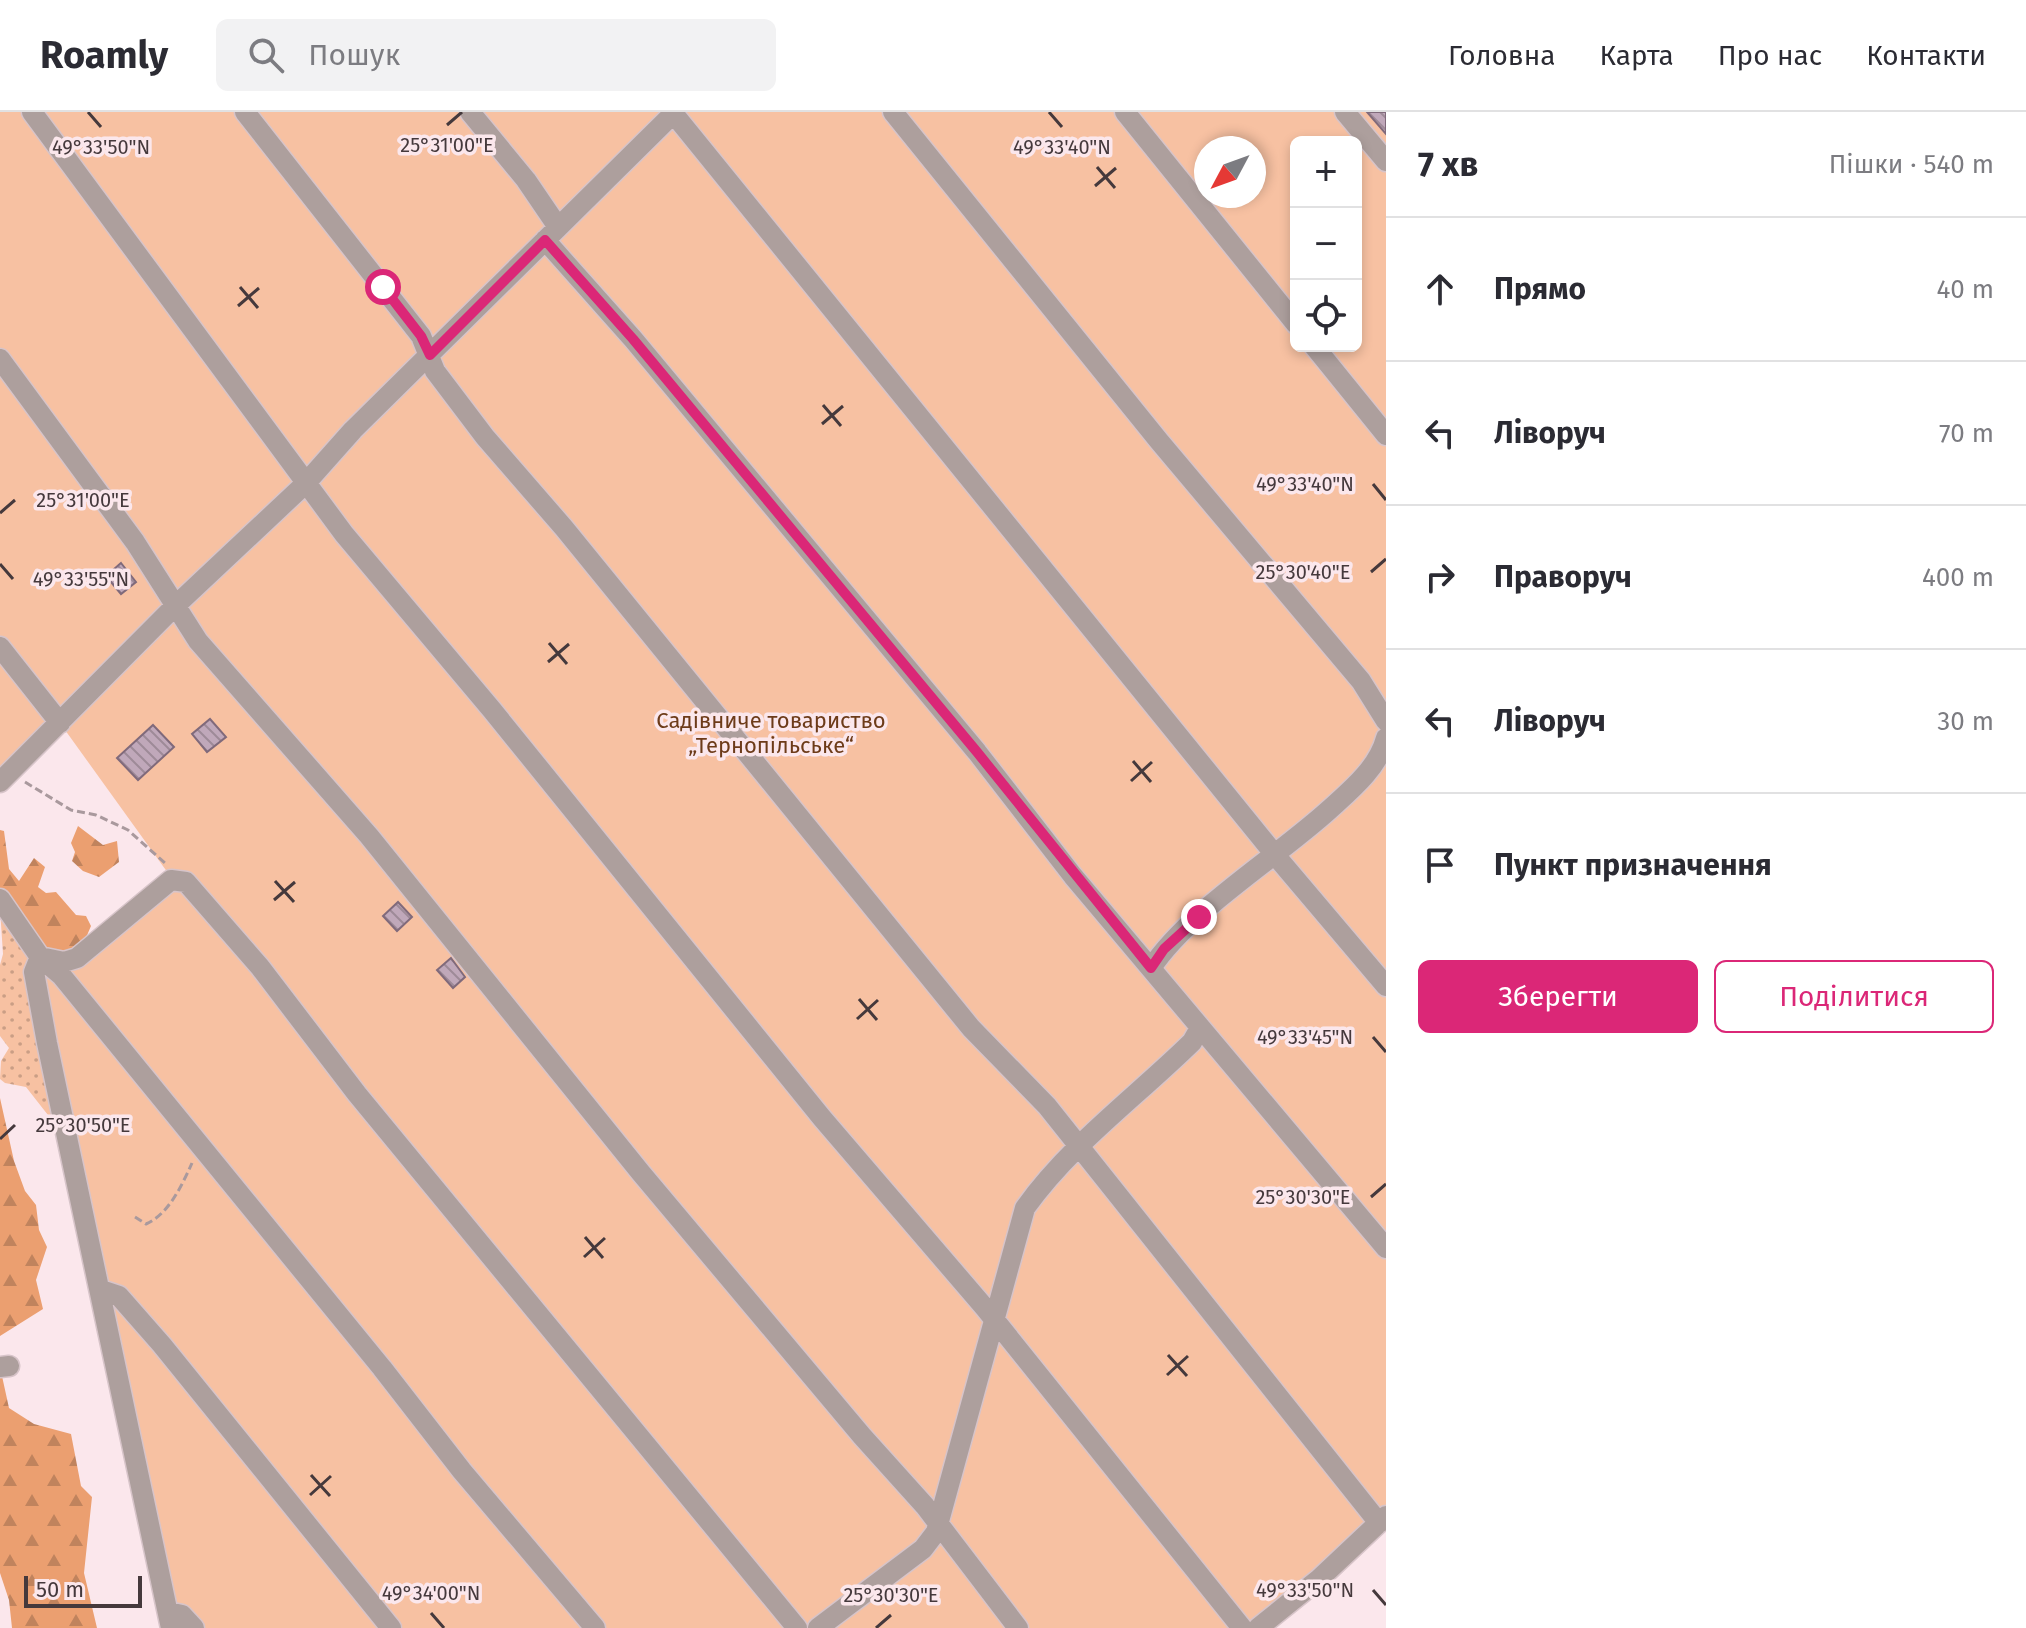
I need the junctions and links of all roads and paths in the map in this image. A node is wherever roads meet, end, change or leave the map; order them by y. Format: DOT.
graph roads {
  1 [pos="32,112"];
  2 [pos="245,112"];
  3 [pos="470,112"];
  4 [pos="893,112"];
  5 [pos="1125,112"];
  6 [pos="1345,112"];
  7 [pos="674,113"];
  8 [pos="1386,161"];
  9 [pos="551,234"];
  10 [pos="1290,317"];
  11 [pos="1319,352"];
  12 [pos="430,355"];
  13 [pos="0,359"];
  14 [pos="1386,435"];
  15 [pos="305,484"];
  16 [pos="173,608"];
  17 [pos="0,647"];
  18 [pos="1386,721"];
  19 [pos="60,723"];
  20 [pos="1386,738"];
  21 [pos="5,777"];
  22 [pos="1276,856"];
  23 [pos="163,859"];
  24 [pos="0,899"];
  25 [pos="40,957"];
  26 [pos="1151,968"];
  27 [pos="1386,986"];
  28 [pos="1200,1028"];
  29 [pos="200,1144"];
  30 [pos="1078,1147"];
  31 [pos="135,1217"];
  32 [pos="1386,1248"];
  33 [pos="101,1290"];
  34 [pos="994,1320"];
  35 [pos="1382,1519"];
  36 [pos="938,1527"];
  37 [pos="170,1620"];
  38 [pos="194,1628"];
  39 [pos="391,1628"];
  40 [pos="595,1628"];
  41 [pos="797,1628"];
  42 [pos="818,1628"];
  43 [pos="1018,1628"];
  44 [pos="1242,1628"];
  45 [pos="1258,1628"];
  1 -- 15 [label="street"];
  2 -- 12 [label="street"];
  3 -- 9 [label="street"];
  4 -- 18 [label="street"];
  5 -- 10 [label="street"];
  6 -- 8 [label="street"];
  7 -- 9 [label="street"];
  7 -- 22 [label="street"];
  9 -- 12 [label="street"];
  9 -- 26 [label="street"];
  11 -- 14 [label="street"];
  12 -- 15 [label="street"];
  12 -- 30 [label="street"];
  13 -- 16 [label="street"];
  15 -- 16 [label="street"];
  15 -- 34 [label="street"];
  16 -- 19 [label="street"];
  16 -- 36 [label="street"];
  17 -- 19 [label="street"];
  19 -- 21 [label="street"];
  20 -- 22 [label="street"];
  21 -- 23 [label="path"];
  22 -- 26 [label="street"];
  22 -- 27 [label="street"];
  24 -- 25 [label="street"];
  25 -- 29 [label="street"];
  25 -- 33 [label="street"];
  25 -- 41 [label="street"];
  26 -- 28 [label="street"];
  28 -- 30 [label="street"];
  28 -- 32 [label="street"];
  29 -- 31 [label="path"];
  29 -- 40 [label="street"];
  30 -- 34 [label="street"];
  30 -- 35 [label="street"];
  33 -- 37 [label="street"];
  33 -- 39 [label="street"];
  34 -- 36 [label="street"];
  34 -- 44 [label="street"];
  35 -- 45 [label="street"];
  36 -- 42 [label="street"];
  36 -- 43 [label="street"];
  37 -- 38 [label="street"];
}
